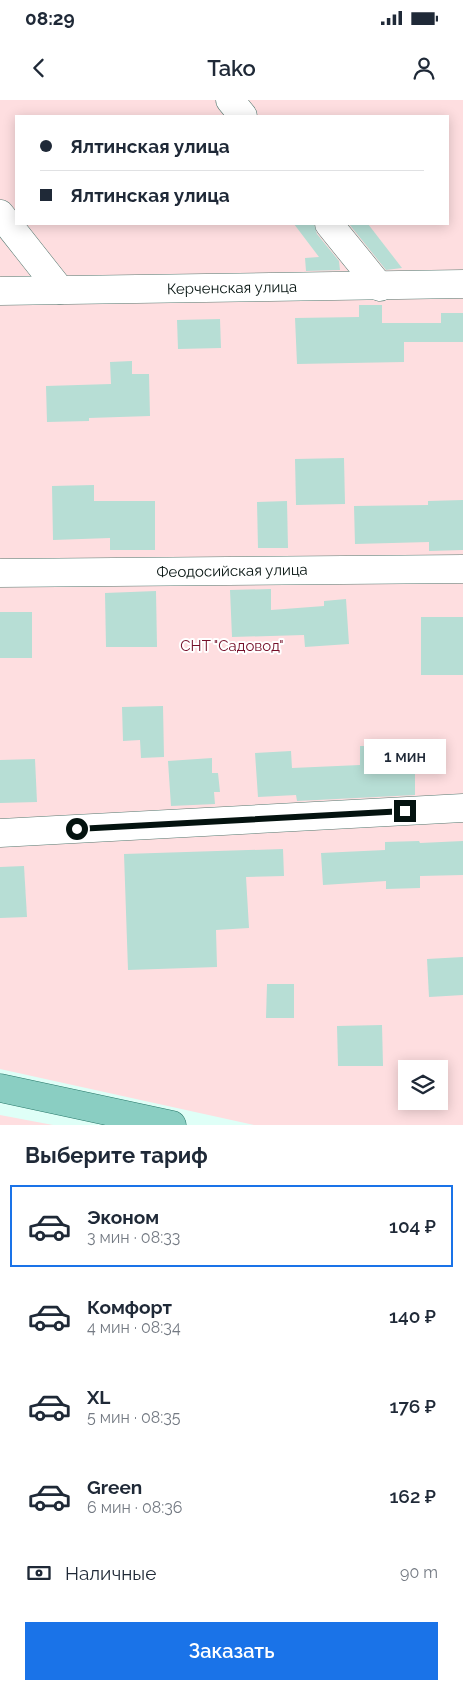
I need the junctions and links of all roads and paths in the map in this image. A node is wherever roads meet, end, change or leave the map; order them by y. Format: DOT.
graph roads {
  1 [pos="230,100"];
  2 [pos="242,115"];
  3 [pos="0,214"];
  4 [pos="330,225"];
  5 [pos="463,284"];
  6 [pos="380,287"];
  7 [pos="60,290"];
  8 [pos="0,291"];
  9 [pos="463,569"];
  10 [pos="0,573"];
  11 [pos="463,808"];
  12 [pos="0,833"];
  13 [pos="0,1088"];
  14 [pos="172,1125"];
  1 -- 2 [label="street"];
  3 -- 7 [label="street"];
  4 -- 6 [label="street"];
  5 -- 6 [label="street, Керченская улица"];
  6 -- 7 [label="street, Керченская улица"];
  7 -- 8 [label="street, Керченская улица"];
  9 -- 10 [label="street, Феодосийская улица"];
  11 -- 12 [label="street"];
  13 -- 14 [label="main road"];
}
